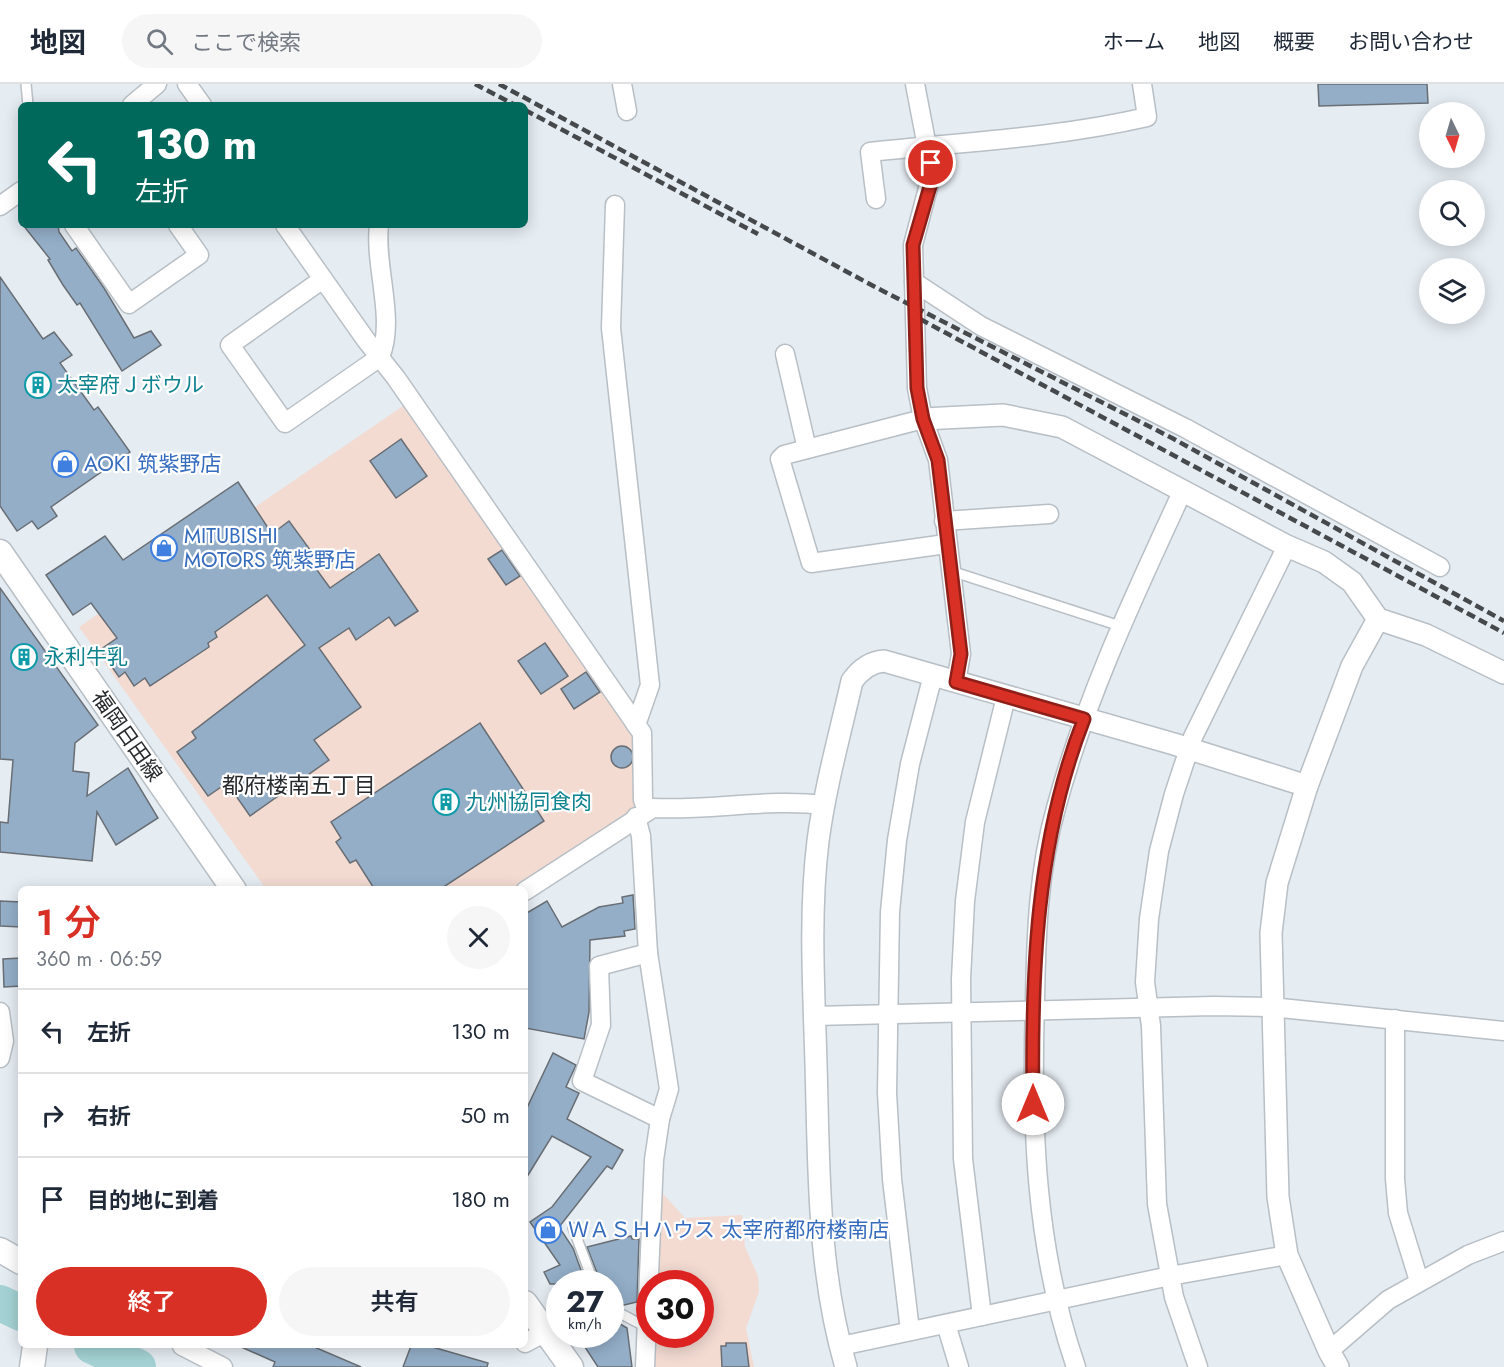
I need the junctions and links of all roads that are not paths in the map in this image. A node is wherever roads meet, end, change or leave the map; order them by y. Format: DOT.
graph roads {
  1 [pos="26,84"];
  2 [pos="157,84"];
  3 [pos="187,84"];
  4 [pos="622,84"];
  5 [pos="918,84"];
  6 [pos="1142,84"];
  7 [pos="28,102"];
  8 [pos="136,102"];
  9 [pos="200,102"];
  10 [pos="627,111"];
  11 [pos="928,146"];
  12 [pos="18,193"];
  13 [pos="876,199"];
  14 [pos="615,205"];
  15 [pos="0,206"];
  16 [pos="76,228"];
  17 [pos="180,228"];
  18 [pos="287,228"];
  19 [pos="379,228"];
  20 [pos="323,279"];
  21 [pos="914,282"];
  22 [pos="785,354"];
  23 [pos="380,357"];
  24 [pos="923,419"];
  25 [pos="807,449"];
  26 [pos="1183,490"];
  27 [pos="1049,514"];
  28 [pos="944,521"];
  29 [pos="946,544"];
  30 [pos="1287,546"];
  31 [pos="0,552"];
  32 [pos="1440,567"];
  33 [pos="949,570"];
  34 [pos="1378,619"];
  35 [pos="1120,626"];
  36 [pos="1504,673"];
  37 [pos="933,675"];
  38 [pos="956,682"];
  39 [pos="1006,697"];
  40 [pos="1084,719"];
  41 [pos="636,725"];
  42 [pos="1189,749"];
  43 [pos="1307,786"];
  44 [pos="825,804"];
  45 [pos="641,814"];
  46 [pos="231,886"];
  47 [pos="528,889"];
  48 [pos="648,952"];
  49 [pos="1271,1007"];
  50 [pos="1148,1008"];
  51 [pos="1034,1011"];
  52 [pos="0,1012"];
  53 [pos="962,1012"];
  54 [pos="888,1014"];
  55 [pos="814,1016"];
  56 [pos="1395,1019"];
  57 [pos="1504,1031"];
  58 [pos="0,1058"];
  59 [pos="660,1119"];
  60 [pos="573,1228"];
  61 [pos="1504,1241"];
  62 [pos="0,1250"];
  63 [pos="1287,1255"];
  64 [pos="18,1260"];
  65 [pos="589,1270"];
  66 [pos="649,1270"];
  67 [pos="1170,1276"];
  68 [pos="1419,1281"];
  69 [pos="1056,1301"];
  70 [pos="528,1313"];
  71 [pos="982,1316"];
  72 [pos="946,1324"];
  73 [pos="910,1331"];
  74 [pos="535,1337"];
  75 [pos="841,1346"];
  76 [pos="186,1348"];
  77 [pos="645,1348"];
  78 [pos="1334,1359"];
  79 [pos="223,1367"];
  80 [pos="572,1367"];
  81 [pos="645,1367"];
  82 [pos="846,1367"];
  83 [pos="959,1367"];
  84 [pos="1076,1367"];
  85 [pos="1198,1367"];
  1 -- 7 [label="lane"];
  2 -- 8 [label="street"];
  3 -- 9 [label="street"];
  4 -- 10 [label="street"];
  5 -- 11 [label="street"];
  6 -- 11 [label="street"];
  11 -- 13 [label="street"];
  11 -- 21 [label="street"];
  12 -- 15 [label="street"];
  14 -- 41 [label="street"];
  16 -- 17 [label="street"];
  18 -- 20 [label="street"];
  19 -- 23 [label="street"];
  20 -- 23 [label="street"];
  20 -- 23 [label="street"];
  21 -- 24 [label="street"];
  21 -- 32 [label="street"];
  22 -- 25 [label="street"];
  23 -- 41 [label="street"];
  24 -- 25 [label="street"];
  24 -- 26 [label="street"];
  24 -- 28 [label="street"];
  25 -- 29 [label="street"];
  26 -- 30 [label="street"];
  26 -- 35 [label="street"];
  27 -- 28 [label="street"];
  28 -- 29 [label="street"];
  29 -- 33 [label="street"];
  30 -- 34 [label="street"];
  30 -- 42 [label="street"];
  31 -- 46 [label="main road, 福岡日田線"];
  33 -- 35 [label="lane"];
  33 -- 38 [label="street"];
  34 -- 36 [label="street"];
  34 -- 43 [label="street"];
  35 -- 40 [label="street"];
  37 -- 38 [label="street"];
  37 -- 44 [label="street"];
  37 -- 54 [label="street"];
  38 -- 39 [label="street"];
  39 -- 40 [label="street"];
  39 -- 53 [label="street"];
  40 -- 42 [label="street"];
  40 -- 51 [label="street"];
  41 -- 45 [label="street"];
  42 -- 43 [label="street"];
  42 -- 50 [label="street"];
  43 -- 49 [label="street"];
  44 -- 45 [label="street"];
  44 -- 55 [label="street"];
  45 -- 47 [label="street"];
  45 -- 48 [label="street"];
  48 -- 59 [label="street"];
  48 -- 59 [label="street"];
  49 -- 50 [label="street"];
  49 -- 56 [label="street"];
  49 -- 63 [label="street"];
  50 -- 51 [label="street"];
  50 -- 67 [label="street"];
  51 -- 53 [label="street"];
  51 -- 69 [label="street"];
  52 -- 58 [label="street"];
  53 -- 54 [label="street"];
  53 -- 71 [label="street"];
  54 -- 55 [label="street"];
  54 -- 73 [label="street"];
  55 -- 75 [label="street"];
  56 -- 57 [label="street"];
  56 -- 68 [label="street"];
  59 -- 66 [label="street"];
  60 -- 65 [label="lane"];
  61 -- 68 [label="street"];
  62 -- 64 [label="main road"];
  63 -- 67 [label="street"];
  63 -- 78 [label="street"];
  67 -- 69 [label="street"];
  67 -- 85 [label="street"];
  68 -- 78 [label="street"];
  69 -- 71 [label="street"];
  69 -- 84 [label="street"];
  70 -- 74 [label="main road"];
  71 -- 72 [label="street"];
  72 -- 73 [label="street"];
  72 -- 83 [label="street"];
  73 -- 75 [label="street"];
  74 -- 80 [label="main road"];
  75 -- 82 [label="street"];
  76 -- 79 [label="street"];
  77 -- 81 [label="street"];
}
